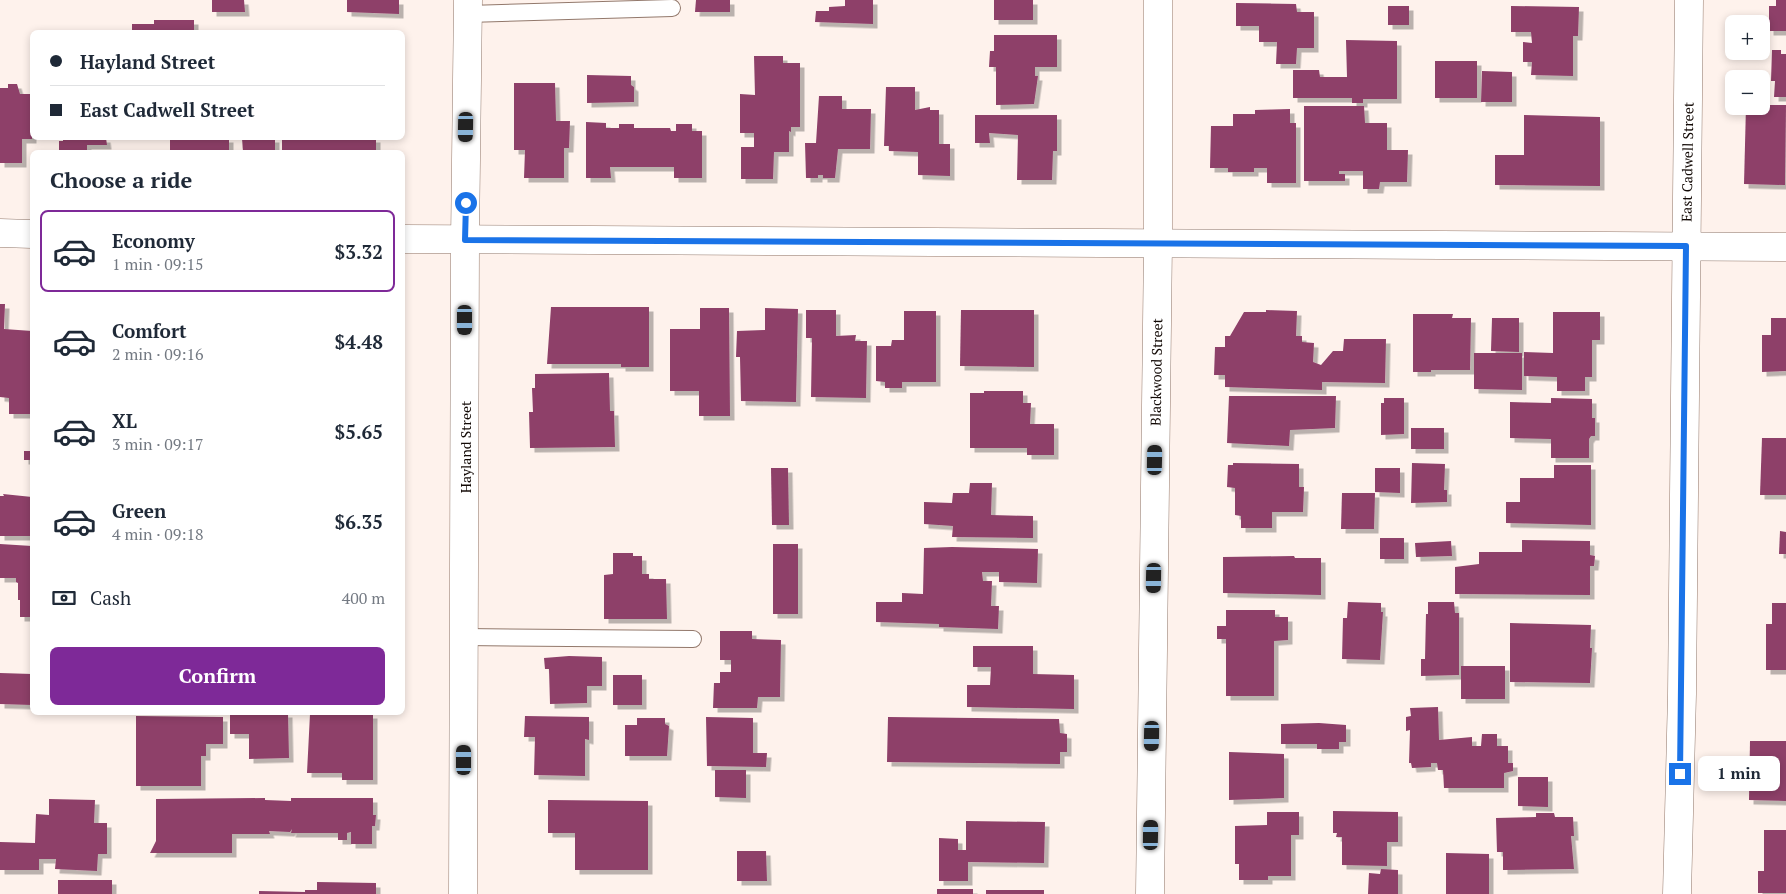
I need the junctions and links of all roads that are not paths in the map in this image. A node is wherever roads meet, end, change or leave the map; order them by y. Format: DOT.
graph roads {
  1 [pos="1158,0"];
  2 [pos="1689,0"];
  3 [pos="468,7"];
  4 [pos="672,8"];
  5 [pos="0,233"];
  6 [pos="30,234"];
  7 [pos="405,240"];
  8 [pos="465,240"];
  9 [pos="1158,243"];
  10 [pos="1686,246"];
  11 [pos="1786,247"];
  12 [pos="464,637"];
  13 [pos="693,639"];
  14 [pos="463,894"];
  15 [pos="1150,894"];
  16 [pos="1677,894"];
  1 -- 9 [label="street, Blackwood Street"];
  2 -- 10 [label="street, East Cadwell Street"];
  3 -- 4 [label="lane"];
  3 -- 8 [label="street, Hayland Street"];
  5 -- 6 [label="street"];
  7 -- 8 [label="street"];
  8 -- 9 [label="street"];
  8 -- 12 [label="street, Hayland Street"];
  9 -- 10 [label="street"];
  9 -- 15 [label="street, Blackwood Street"];
  10 -- 11 [label="street"];
  10 -- 16 [label="street, East Cadwell Street"];
  12 -- 13 [label="lane"];
  12 -- 14 [label="street, Hayland Street"];
}
